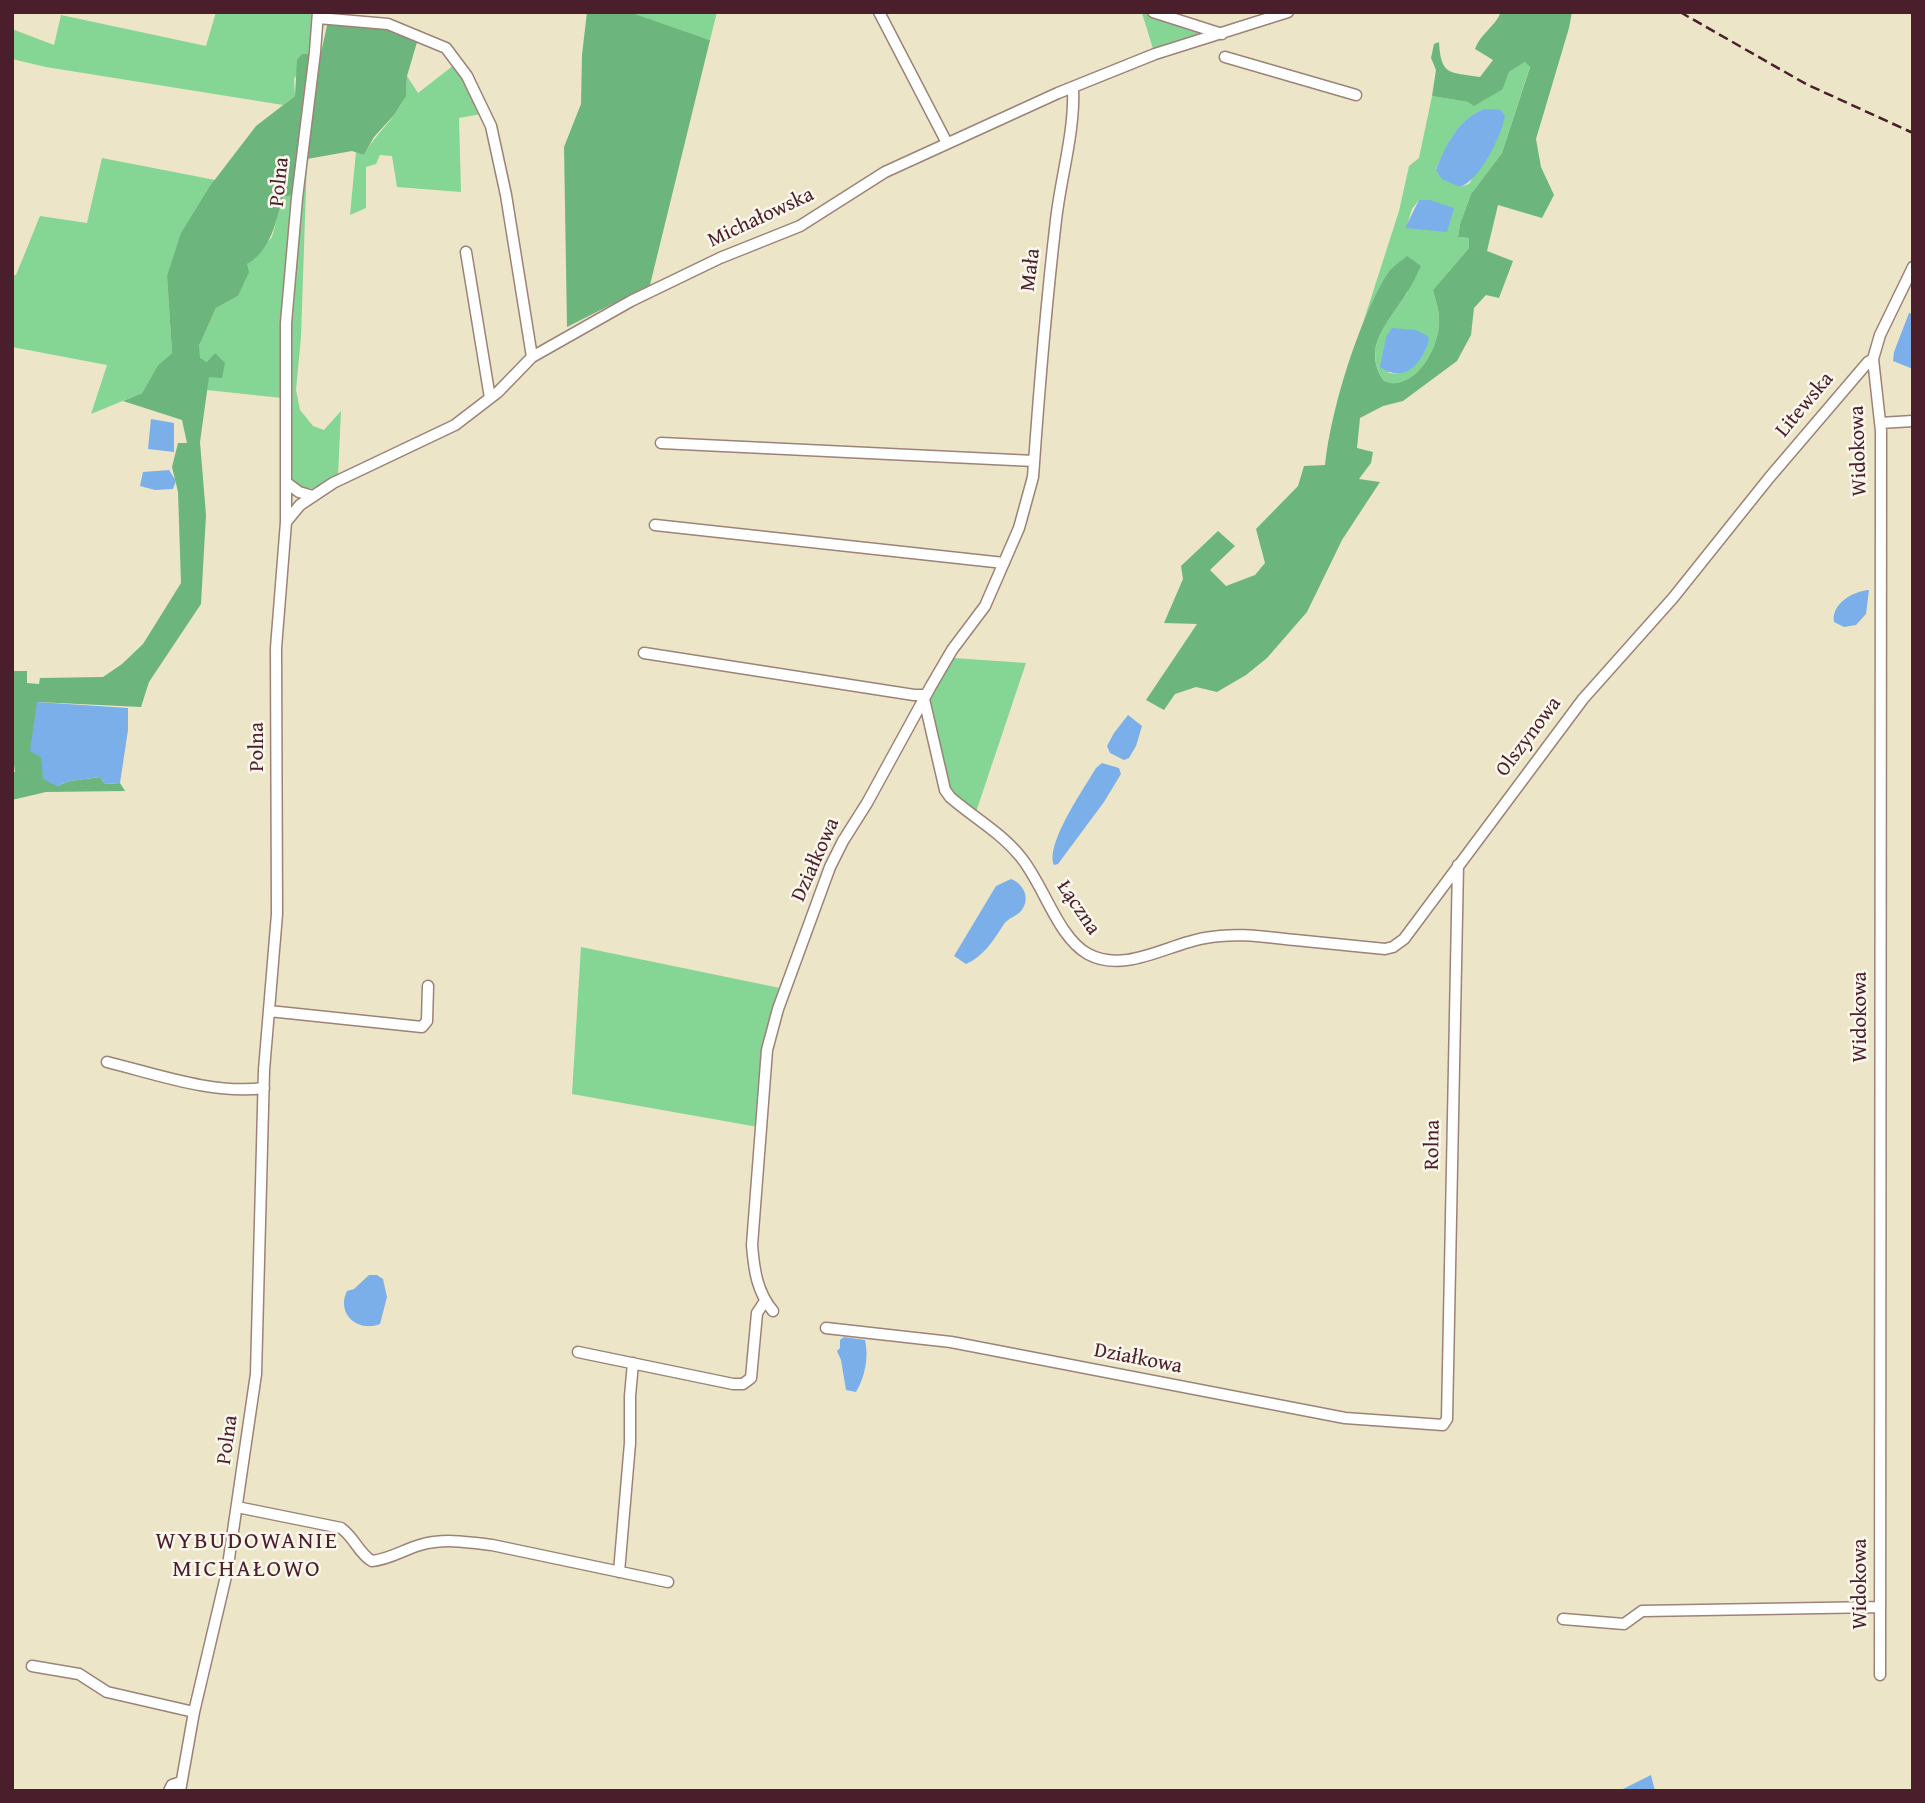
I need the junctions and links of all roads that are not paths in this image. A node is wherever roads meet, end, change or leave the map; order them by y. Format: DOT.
graph roads {
  1 [pos="879,12"];
  2 [pos="1153,12"];
  3 [pos="1288,12"];
  4 [pos="318,15"];
  5 [pos="1222,34"];
  6 [pos="1225,57"];
  7 [pos="1073,88"];
  8 [pos="1356,95"];
  9 [pos="947,144"];
  10 [pos="466,252"];
  11 [pos="1913,267"];
  12 [pos="532,357"];
  13 [pos="1873,359"];
  14 [pos="490,398"];
  15 [pos="1913,421"];
  16 [pos="1880,423"];
  17 [pos="661,443"];
  18 [pos="1034,459"];
  19 [pos="287,483"];
  20 [pos="313,496"];
  21 [pos="286,522"];
  22 [pos="655,525"];
  23 [pos="1705,557"];
  24 [pos="1004,563"];
  25 [pos="644,653"];
  26 [pos="925,697"];
  27 [pos="1458,864"];
  28 [pos="1393,947"];
  29 [pos="428,986"];
  30 [pos="269,1011"];
  31 [pos="107,1062"];
  32 [pos="264,1088"];
  33 [pos="765,1301"];
  34 [pos="773,1311"];
  35 [pos="825,1328"];
  36 [pos="578,1352"];
  37 [pos="633,1363"];
  38 [pos="1443,1425"];
  39 [pos="237,1507"];
  40 [pos="619,1572"];
  41 [pos="668,1582"];
  42 [pos="1880,1607"];
  43 [pos="1563,1619"];
  44 [pos="32,1666"];
  45 [pos="1880,1675"];
  46 [pos="194,1712"];
  47 [pos="180,1787"];
  48 [pos="169,1791"];
  1 -- 9 [label="street"];
  2 -- 5 [label="street"];
  3 -- 5 [label="street, Michałowska"];
  4 -- 12 [label="street"];
  4 -- 19 [label="street, Polna"];
  5 -- 7 [label="street, Michałowska"];
  6 -- 8 [label="street"];
  7 -- 9 [label="street, Michałowska"];
  7 -- 18 [label="street, Mała"];
  9 -- 12 [label="street, Michałowska"];
  10 -- 14 [label="street"];
  11 -- 13 [label="street, Litewska"];
  12 -- 14 [label="street, Michałowska"];
  13 -- 16 [label="street, Widokowa"];
  13 -- 23 [label="street, Litewska"];
  14 -- 20 [label="street, Michałowska"];
  15 -- 16 [label="street"];
  16 -- 42 [label="street, Widokowa"];
  17 -- 18 [label="street"];
  18 -- 24 [label="street, Działkowa"];
  19 -- 20 [label="street"];
  19 -- 21 [label="street, Polna"];
  20 -- 21 [label="street, Michałowska"];
  21 -- 30 [label="street, Polna"];
  22 -- 24 [label="street"];
  23 -- 27 [label="street, Olszynowa"];
  24 -- 26 [label="street, Działkowa"];
  25 -- 26 [label="street"];
  26 -- 28 [label="street, Łączna"];
  26 -- 33 [label="street, Działkowa"];
  27 -- 28 [label="street, Olszynowa"];
  27 -- 38 [label="street, Rolna"];
  29 -- 30 [label="street"];
  30 -- 32 [label="street, Polna"];
  31 -- 32 [label="street"];
  32 -- 39 [label="street, Polna"];
  33 -- 34 [label="street, Działkowa"];
  33 -- 37 [label="street"];
  35 -- 38 [label="street, Działkowa"];
  36 -- 37 [label="street"];
  37 -- 40 [label="street"];
  39 -- 40 [label="street"];
  39 -- 46 [label="street, Polna"];
  40 -- 41 [label="street"];
  42 -- 43 [label="street"];
  42 -- 45 [label="street, Widokowa"];
  44 -- 46 [label="street"];
  46 -- 47 [label="street, Polna"];
  47 -- 48 [label="street"];
}
